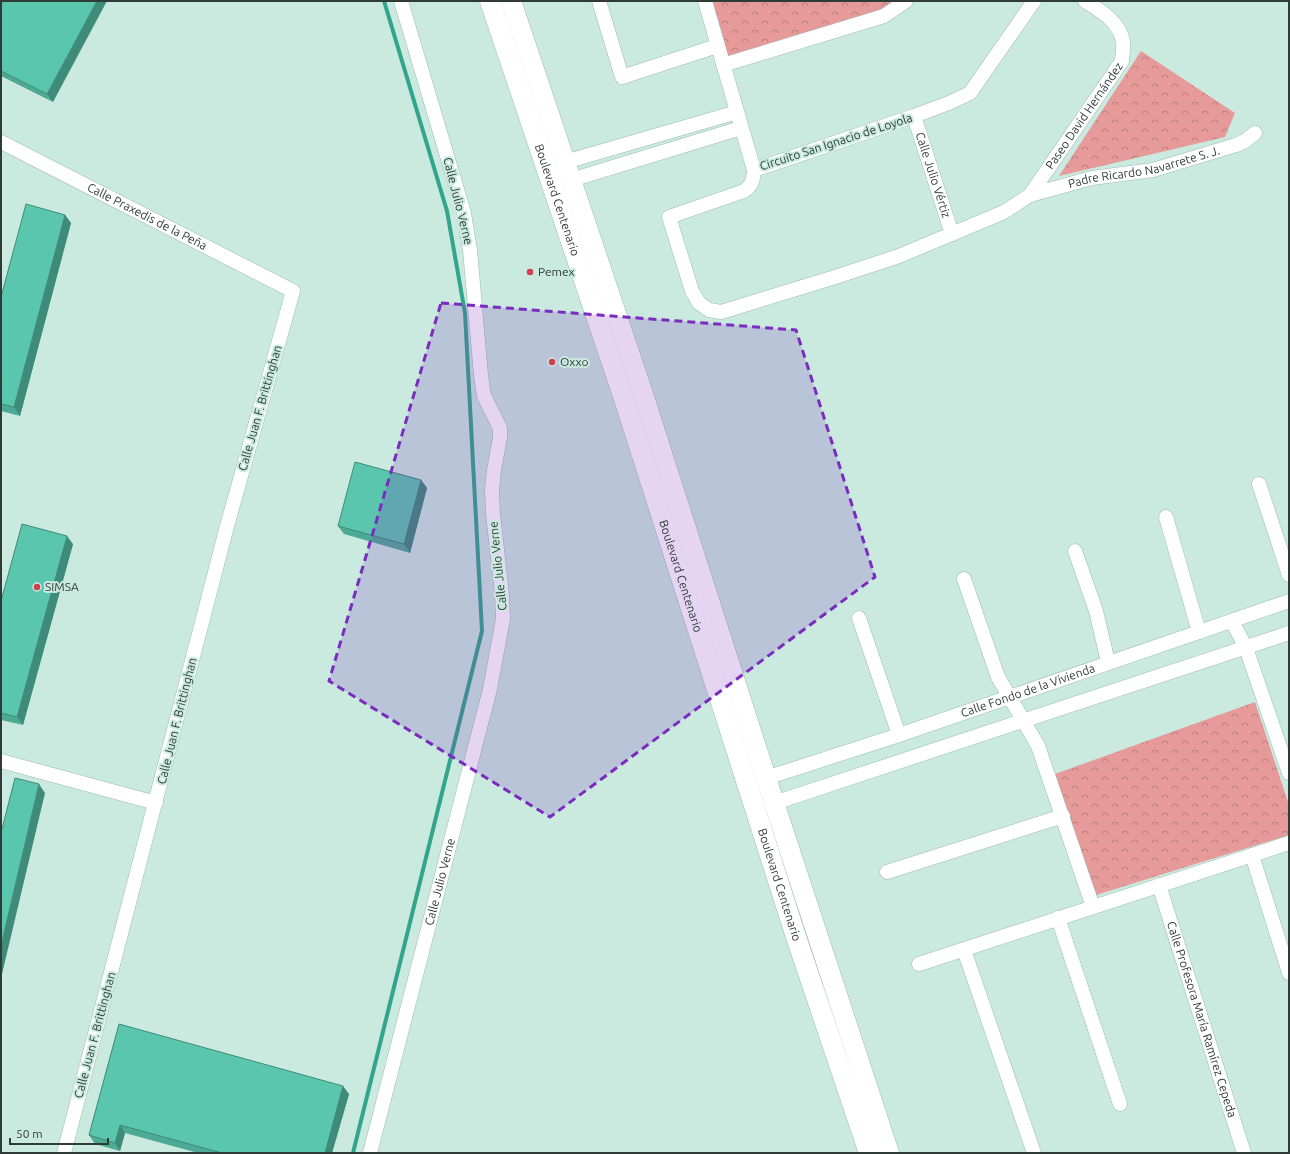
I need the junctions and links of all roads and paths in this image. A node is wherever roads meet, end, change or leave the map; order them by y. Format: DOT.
graph roads {
  1 [pos="401,1"];
  2 [pos="490,1"];
  3 [pos="600,1"];
  4 [pos="705,1"];
  5 [pos="1034,1"];
  6 [pos="1085,1"];
  7 [pos="904,2"];
  8 [pos="512,5"];
  9 [pos="717,46"];
  10 [pos="723,65"];
  11 [pos="515,74"];
  12 [pos="737,112"];
  13 [pos="914,116"];
  14 [pos="741,128"];
  15 [pos="1254,133"];
  16 [pos="1,142"];
  17 [pos="754,170"];
  18 [pos="568,171"];
  19 [pos="1030,195"];
  20 [pos="952,234"];
  21 [pos="293,291"];
  22 [pos="1259,484"];
  23 [pos="1166,517"];
  24 [pos="1075,551"];
  25 [pos="1289,575"];
  26 [pos="964,579"];
  27 [pos="1289,601"];
  28 [pos="859,618"];
  29 [pos="1232,621"];
  30 [pos="1199,632"];
  31 [pos="1289,634"];
  32 [pos="725,648"];
  33 [pos="1246,648"];
  34 [pos="705,655"];
  35 [pos="1108,662"];
  36 [pos="1010,696"];
  37 [pos="724,714"];
  38 [pos="1024,721"];
  39 [pos="898,735"];
  40 [pos="1285,745"];
  41 [pos="1,761"];
  42 [pos="1289,772"];
  43 [pos="766,778"];
  44 [pos="156,803"];
  45 [pos="774,803"];
  46 [pos="1063,816"];
  47 [pos="1289,843"];
  48 [pos="1252,855"];
  49 [pos="887,872"];
  50 [pos="1159,885"];
  51 [pos="1093,907"];
  52 [pos="1058,918"];
  53 [pos="964,950"];
  54 [pos="919,964"];
  55 [pos="1289,973"];
  56 [pos="1120,1104"];
  57 [pos="64,1153"];
  58 [pos="370,1153"];
  59 [pos="869,1153"];
  60 [pos="889,1153"];
  61 [pos="1034,1153"];
  62 [pos="1244,1153"];
  1 -- 58 [label="street, Calle Julio Verne"];
  2 -- 11 [label="main road, Boulevard Centenario"];
  3 -- 9 [label="street"];
  4 -- 9 [label="street"];
  5 -- 13 [label="street, Circuito San Ignacio de Loyola"];
  6 -- 19 [label="street, Paseo David Hernández"];
  7 -- 10 [label="street"];
  8 -- 18 [label="main road, Boulevard Centenario"];
  9 -- 10 [label="street"];
  10 -- 12 [label="street"];
  11 -- 18 [label="main road"];
  11 -- 34 [label="main road, Boulevard Centenario"];
  12 -- 14 [label="street"];
  12 -- 18 [label="street"];
  13 -- 17 [label="street, Circuito San Ignacio de Loyola"];
  13 -- 20 [label="street, Calle Julio Vértiz"];
  14 -- 17 [label="street"];
  14 -- 18 [label="street"];
  15 -- 19 [label="street, Padre Ricardo Navarrete S. J."];
  16 -- 21 [label="street, Calle Praxedis de la Peña"];
  17 -- 20 [label="street, Circuito San Ignacio de Loyola"];
  18 -- 32 [label="main road, Boulevard Centenario"];
  19 -- 20 [label="street, Circuito San Ignacio de Loyola"];
  21 -- 44 [label="street, Calle Juan F. Brittinghan"];
  22 -- 25 [label="street"];
  23 -- 30 [label="street"];
  24 -- 35 [label="street"];
  26 -- 36 [label="street"];
  27 -- 29 [label="street, Calle Fondo de la Vivienda"];
  28 -- 39 [label="street"];
  29 -- 30 [label="street, Calle Fondo de la Vivienda"];
  29 -- 33 [label="street"];
  30 -- 35 [label="street, Calle Fondo de la Vivienda"];
  31 -- 33 [label="street"];
  32 -- 34 [label="main road"];
  32 -- 43 [label="main road, Boulevard Centenario"];
  33 -- 38 [label="street"];
  33 -- 40 [label="street"];
  34 -- 37 [label="main road, Boulevard Centenario"];
  35 -- 36 [label="street, Calle Fondo de la Vivienda"];
  36 -- 38 [label="street"];
  36 -- 39 [label="street, Calle Fondo de la Vivienda"];
  37 -- 45 [label="main road"];
  37 -- 59 [label="main road, Boulevard Centenario"];
  38 -- 45 [label="street"];
  38 -- 46 [label="street"];
  39 -- 43 [label="street, Calle Fondo de la Vivienda"];
  40 -- 42 [label="street"];
  41 -- 44 [label="street"];
  43 -- 45 [label="main road, Boulevard Centenario"];
  44 -- 57 [label="street, Calle Juan F. Brittinghan"];
  45 -- 60 [label="main road, Boulevard Centenario"];
  46 -- 49 [label="street"];
  46 -- 51 [label="street"];
  47 -- 48 [label="street"];
  48 -- 50 [label="street"];
  48 -- 55 [label="street"];
  50 -- 51 [label="street"];
  50 -- 62 [label="street, Calle Profesora María Ramírez Cepeda"];
  51 -- 52 [label="street"];
  52 -- 53 [label="street"];
  52 -- 56 [label="street"];
  53 -- 54 [label="street"];
  53 -- 61 [label="street"];
}
